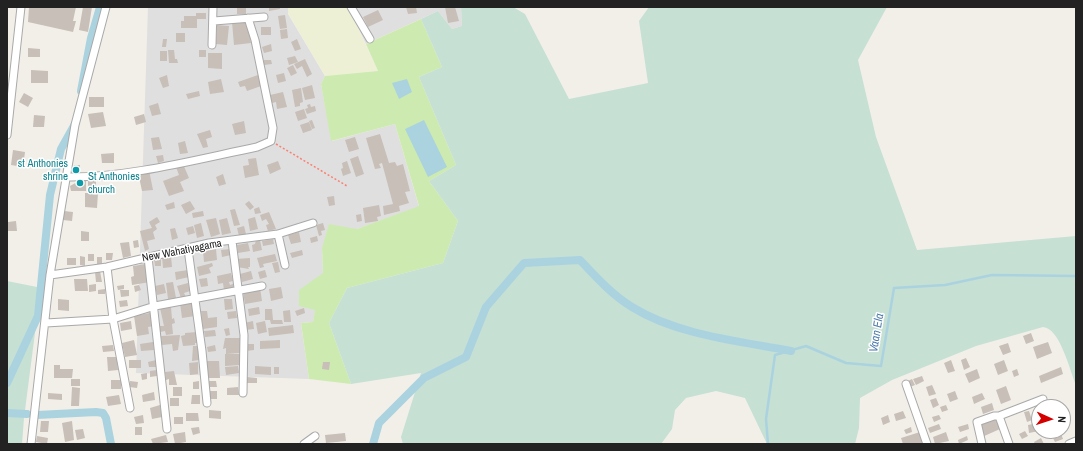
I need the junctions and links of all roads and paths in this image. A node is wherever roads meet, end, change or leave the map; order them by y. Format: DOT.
graph roads {
  1 [pos="21,7"];
  2 [pos="106,7"];
  3 [pos="213,7"];
  4 [pos="351,7"];
  5 [pos="264,17"];
  6 [pos="248,18"];
  7 [pos="214,21"];
  8 [pos="370,39"];
  9 [pos="212,45"];
  10 [pos="8,111"];
  11 [pos="7,135"];
  12 [pos="271,142"];
  13 [pos="66,177"];
  14 [pos="347,186"];
  15 [pos="313,223"];
  16 [pos="278,234"];
  17 [pos="232,241"];
  18 [pos="188,249"];
  19 [pos="148,257"];
  20 [pos="285,264"];
  21 [pos="107,267"];
  22 [pos="50,275"];
  23 [pos="262,286"];
  24 [pos="238,290"];
  25 [pos="195,299"];
  26 [pos="155,306"];
  27 [pos="113,319"];
  28 [pos="46,323"];
  29 [pos="906,384"];
  30 [pos="242,393"];
  31 [pos="207,402"];
  32 [pos="1031,403"];
  33 [pos="130,408"];
  34 [pos="999,416"];
  35 [pos="167,430"];
  36 [pos="315,436"];
  37 [pos="1076,441"];
  38 [pos="31,444"];
  39 [pos="304,444"];
  40 [pos="927,444"];
  41 [pos="982,444"];
  42 [pos="1009,444"];
  43 [pos="1069,444"];
  1 -- 10 [label="street"];
  2 -- 13 [label="street"];
  3 -- 7 [label="street"];
  4 -- 8 [label="street"];
  5 -- 6 [label="street"];
  6 -- 7 [label="street"];
  6 -- 12 [label="street"];
  7 -- 9 [label="street"];
  10 -- 11 [label="street"];
  12 -- 13 [label="street"];
  12 -- 14 [label="path"];
  13 -- 22 [label="street"];
  15 -- 16 [label="street, New Wahatiyagama"];
  16 -- 17 [label="street, New Wahatiyagama"];
  16 -- 20 [label="street"];
  17 -- 18 [label="street, New Wahatiyagama"];
  17 -- 24 [label="street"];
  18 -- 19 [label="street, New Wahatiyagama"];
  18 -- 25 [label="street"];
  19 -- 21 [label="street, New Wahatiyagama"];
  19 -- 26 [label="street"];
  21 -- 22 [label="street, New Wahatiyagama"];
  21 -- 27 [label="street"];
  22 -- 28 [label="street"];
  23 -- 24 [label="street"];
  24 -- 25 [label="street"];
  24 -- 30 [label="street"];
  25 -- 26 [label="street"];
  25 -- 31 [label="street"];
  26 -- 27 [label="street"];
  26 -- 35 [label="street"];
  27 -- 28 [label="street"];
  27 -- 33 [label="street"];
  28 -- 38 [label="street"];
  29 -- 40 [label="street"];
  32 -- 34 [label="street"];
  34 -- 41 [label="street"];
  34 -- 42 [label="street"];
  36 -- 39 [label="street"];
  37 -- 43 [label="street"];
}
